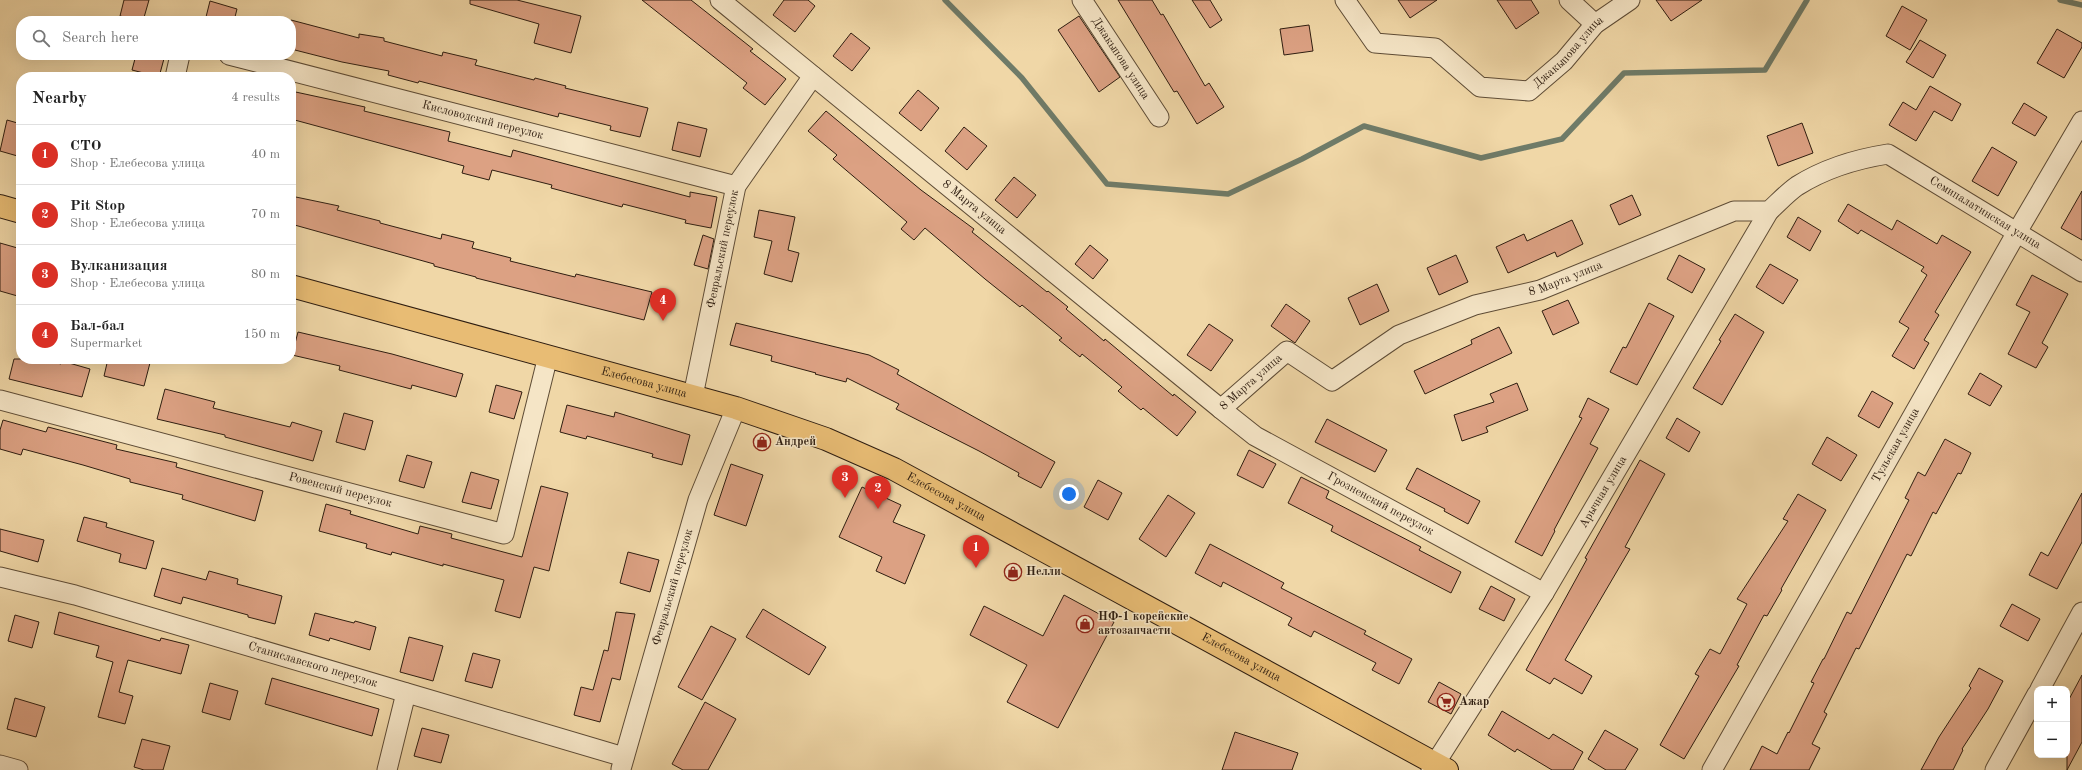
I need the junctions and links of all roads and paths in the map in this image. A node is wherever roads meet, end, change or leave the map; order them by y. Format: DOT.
graph roads {
  1 [pos="720,0"];
  2 [pos="1082,0"];
  3 [pos="1345,0"];
  4 [pos="1569,0"];
  5 [pos="1630,0"];
  6 [pos="1595,24"];
  7 [pos="179,60"];
  8 [pos="248,60"];
  9 [pos="176,72"];
  10 [pos="295,72"];
  11 [pos="296,72"];
  12 [pos="813,76"];
  13 [pos="1159,117"];
  14 [pos="2082,121"];
  15 [pos="736,186"];
  16 [pos="0,206"];
  17 [pos="16,211"];
  18 [pos="1769,211"];
  19 [pos="2016,232"];
  20 [pos="2082,272"];
  21 [pos="296,287"];
  22 [pos="548,356"];
  23 [pos="693,396"];
  24 [pos="0,400"];
  25 [pos="736,408"];
  26 [pos="1221,409"];
  27 [pos="0,577"];
  28 [pos="1544,593"];
  29 [pos="2082,612"];
  30 [pos="2042,686"];
  31 [pos="406,693"];
  32 [pos="2034,699"];
  33 [pos="622,764"];
  34 [pos="0,765"];
  35 [pos="1438,768"];
  36 [pos="18,770"];
  37 [pos="387,770"];
  38 [pos="1712,770"];
  39 [pos="1995,770"];
  1 -- 12 [label="street, 8 Марта улица"];
  2 -- 13 [label="street, Джакыпова улица"];
  3 -- 6 [label="street, Джакыпова улица"];
  4 -- 6 [label="street"];
  5 -- 6 [label="street, Джакыпова улица"];
  7 -- 9 [label="street"];
  8 -- 10 [label="street, Кисловодский переулок"];
  11 -- 15 [label="street, Кисловодский переулок"];
  12 -- 15 [label="street, Февральский переулок"];
  12 -- 26 [label="street, 8 Марта улица"];
  14 -- 19 [label="street, Тульская улица"];
  15 -- 23 [label="street, Февральский переулок"];
  16 -- 17 [label="main road"];
  18 -- 19 [label="street, Семипалатинская улица"];
  18 -- 26 [label="street, 8 Марта улица"];
  18 -- 28 [label="street, Арычная улица"];
  19 -- 20 [label="street, Семипалатинская улица"];
  19 -- 38 [label="street, Тульская улица"];
  21 -- 22 [label="main road, Елебесова улица"];
  22 -- 23 [label="main road, Елебесова улица"];
  22 -- 24 [label="street, Ровенский переулок"];
  23 -- 25 [label="main road, Елебесова улица"];
  25 -- 33 [label="street, Февральский переулок"];
  25 -- 35 [label="main road, Елебесова улица"];
  26 -- 28 [label="street, Грозненский переулок"];
  27 -- 31 [label="street, Станиславского переулок"];
  28 -- 35 [label="street, Арычная улица"];
  29 -- 30 [label="street"];
  31 -- 33 [label="street, Станиславского переулок"];
  31 -- 37 [label="street"];
  32 -- 39 [label="street"];
  34 -- 36 [label="street"];
}
